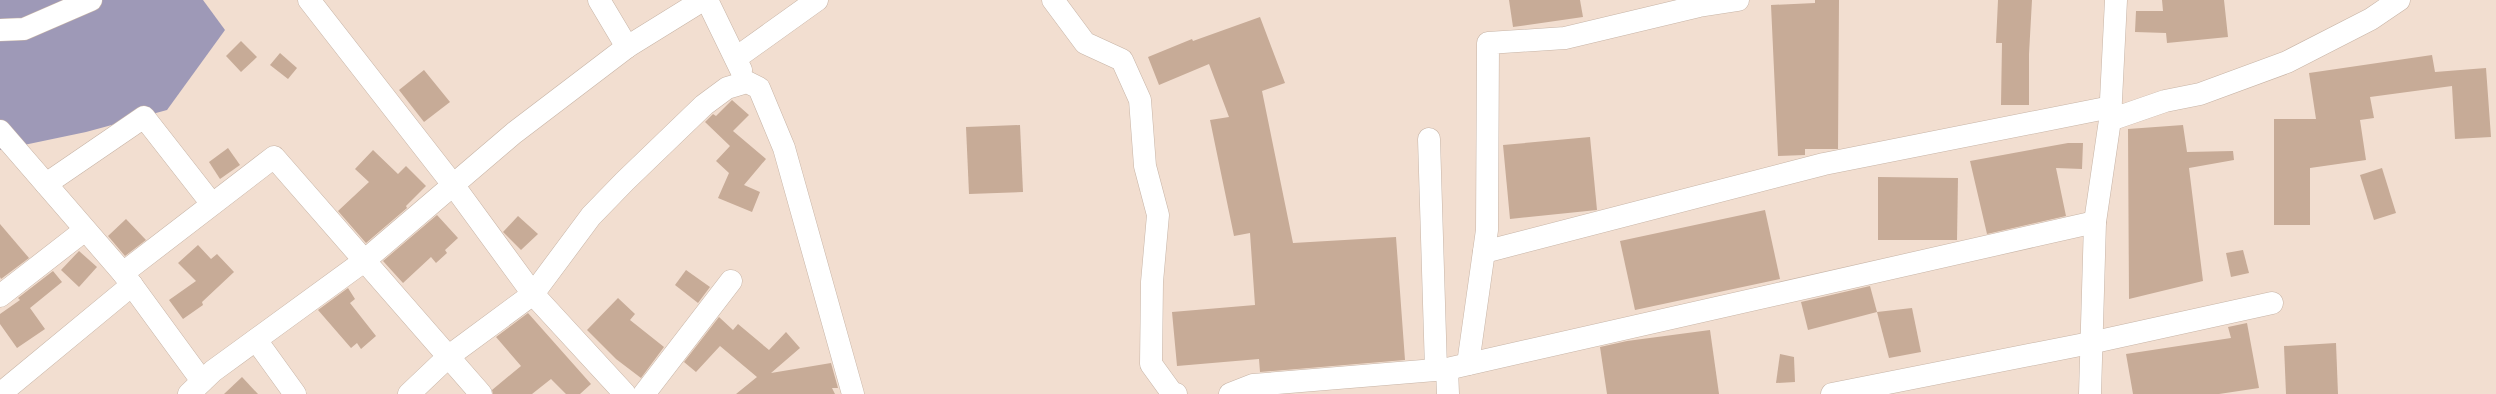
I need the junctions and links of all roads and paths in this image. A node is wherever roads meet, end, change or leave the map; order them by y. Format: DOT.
graph roads {
  1 [pos="90,0"];
  2 [pos="599,0"];
  3 [pos="703,0"];
  4 [pos="707,0"];
  5 [pos="817,0"];
  6 [pos="1052,0"];
  7 [pos="1738,0"];
  8 [pos="2116,0"];
  9 [pos="2399,0"];
  10 [pos="312,1"];
  11 [pos="0,30"];
  12 [pos="627,47"];
  13 [pos="736,58"];
  14 [pos="747,82"];
  15 [pos="2111,114"];
  16 [pos="0,131"];
  17 [pos="1429,139"];
  18 [pos="46,184"];
  19 [pos="454,186"];
  20 [pos="212,204"];
  21 [pos="2095,222"];
  22 [pos="85,230"];
  23 [pos="1484,252"];
  24 [pos="364,261"];
  25 [pos="127,279"];
  26 [pos="731,280"];
  27 [pos="533,294"];
  28 [pos="0,296"];
  29 [pos="2272,303"];
  30 [pos="256,340"];
  31 [pos="2090,342"];
  32 [pos="449,356"];
  33 [pos="1468,364"];
  34 [pos="1442,369"];
  35 [pos="195,388"];
  36 [pos="0,394"];
  37 [pos="295,394"];
  38 [pos="409,394"];
  39 [pos="481,394"];
  40 [pos="625,394"];
  41 [pos="644,394"];
  42 [pos="852,394"];
  43 [pos="1176,394"];
  44 [pos="1230,394"];
  45 [pos="1448,394"];
  46 [pos="1832,394"];
  47 [pos="2090,394"];
  1 -- 11 [label="street"];
  2 -- 12 [label="street"];
  3 -- 12 [label="street"];
  4 -- 13 [label="street"];
  5 -- 13 [label="street"];
  6 -- 43 [label="street"];
  7 -- 23 [label="street"];
  8 -- 15 [label="street"];
  9 -- 15 [label="street"];
  10 -- 19 [label="street"];
  12 -- 19 [label="street"];
  13 -- 14 [label="street"];
  14 -- 27 [label="street"];
  14 -- 42 [label="street"];
  15 -- 21 [label="street"];
  15 -- 23 [label="street"];
  16 -- 18 [label="street"];
  17 -- 34 [label="street"];
  18 -- 20 [label="street"];
  18 -- 22 [label="street"];
  19 -- 24 [label="street"];
  19 -- 27 [label="street"];
  20 -- 24 [label="street"];
  20 -- 25 [label="street"];
  21 -- 31 [label="street"];
  21 -- 33 [label="street"];
  22 -- 25 [label="street"];
  22 -- 28 [label="street"];
  23 -- 33 [label="street"];
  24 -- 30 [label="street"];
  24 -- 32 [label="street"];
  25 -- 35 [label="street"];
  25 -- 36 [label="street"];
  26 -- 41 [label="street"];
  27 -- 32 [label="street"];
  27 -- 40 [label="street"];
  29 -- 31 [label="street"];
  30 -- 35 [label="street"];
  30 -- 37 [label="street"];
  31 -- 46 [label="street"];
  31 -- 47 [label="street"];
  32 -- 38 [label="street"];
  32 -- 39 [label="street"];
  33 -- 34 [label="street"];
  34 -- 44 [label="street"];
  34 -- 45 [label="street"];
}
